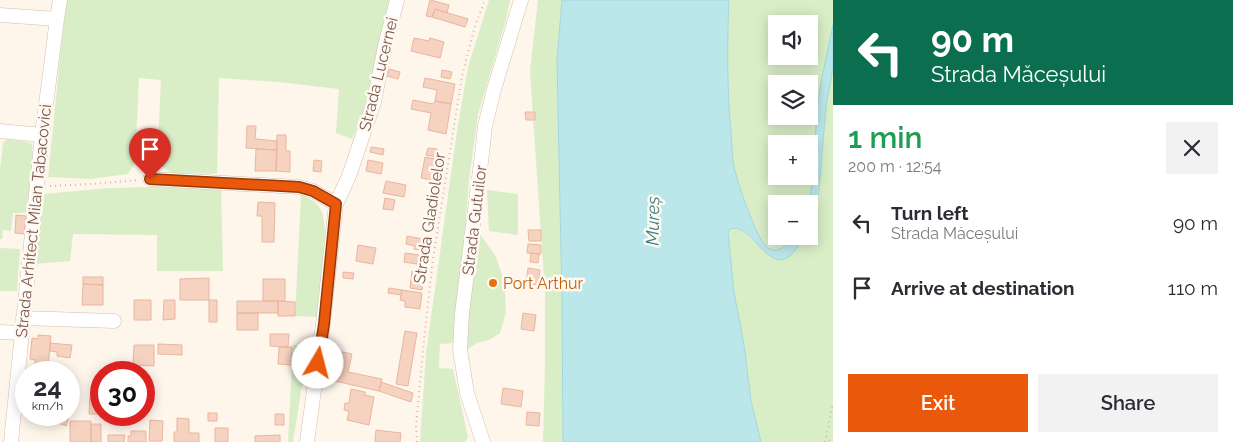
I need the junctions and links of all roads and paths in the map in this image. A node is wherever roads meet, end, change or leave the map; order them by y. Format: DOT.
graph roads {
  1 [pos="60,0"];
  2 [pos="397,0"];
  3 [pos="485,0"];
  4 [pos="521,0"];
  5 [pos="0,15"];
  6 [pos="57,19"];
  7 [pos="0,131"];
  8 [pos="42,135"];
  9 [pos="150,179"];
  10 [pos="38,186"];
  11 [pos="336,204"];
  12 [pos="23,318"];
  13 [pos="114,321"];
  14 [pos="0,332"];
  15 [pos="21,333"];
  16 [pos="833,402"];
  17 [pos="826,436"];
  18 [pos="10,442"];
  19 [pos="307,442"];
  20 [pos="417,442"];
  21 [pos="483,442"];
  22 [pos="825,442"];
  23 [pos="830,442"];
  1 -- 6 [label="street, Strada Arhitect Milan Tabacovici"];
  2 -- 11 [label="street, Strada Lucernei"];
  3 -- 20 [label="path, Strada Gladiolelor"];
  4 -- 21 [label="street, Strada Gutuilor"];
  5 -- 6 [label="street"];
  6 -- 8 [label="street, Strada Arhitect Milan Tabacovici"];
  7 -- 8 [label="street"];
  8 -- 10 [label="street, Strada Arhitect Milan Tabacovici"];
  9 -- 10 [label="path"];
  9 -- 11 [label="street"];
  10 -- 12 [label="street, Strada Arhitect Milan Tabacovici"];
  11 -- 19 [label="street, Strada Lucernei"];
  12 -- 13 [label="street"];
  12 -- 15 [label="street, Strada Arhitect Milan Tabacovici"];
  14 -- 15 [label="street"];
  15 -- 18 [label="street, Strada Arhitect Milan Tabacovici"];
  16 -- 17 [label="path"];
  17 -- 22 [label="path"];
  17 -- 23 [label="path"];
}
